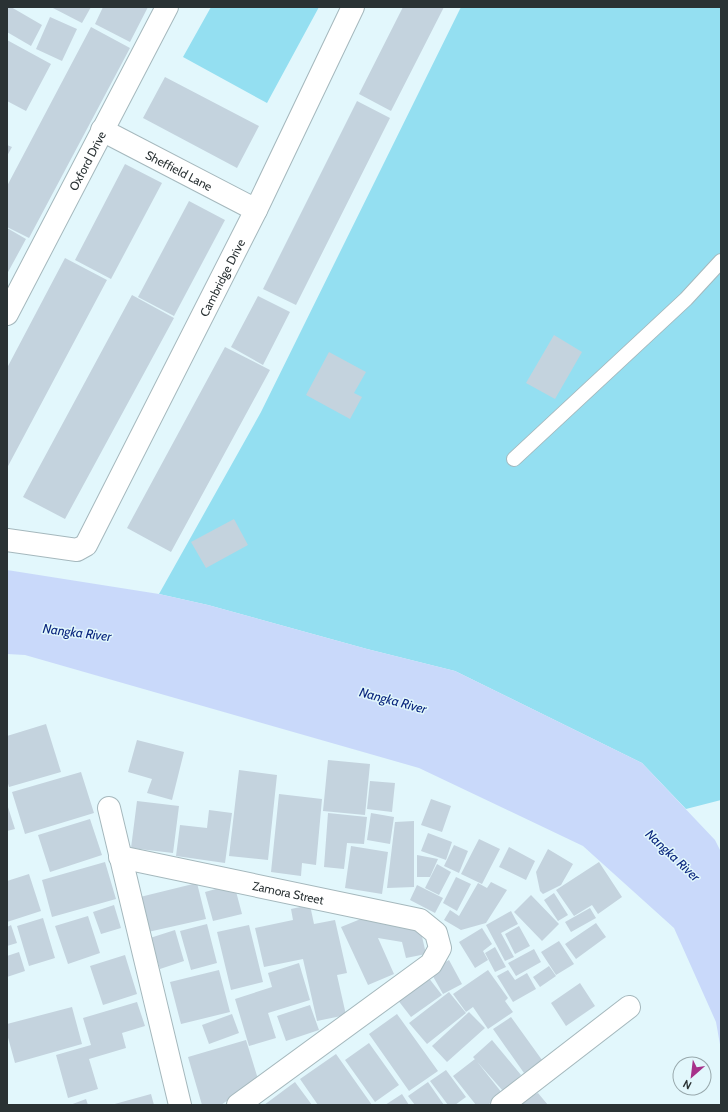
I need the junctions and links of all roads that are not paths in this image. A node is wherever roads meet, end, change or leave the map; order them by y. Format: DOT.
graph roads {
  1 [pos="167,7"];
  2 [pos="353,7"];
  3 [pos="102,130"];
  4 [pos="256,210"];
  5 [pos="721,261"];
  6 [pos="7,314"];
  7 [pos="514,459"];
  8 [pos="7,540"];
  9 [pos="108,808"];
  10 [pos="120,857"];
  11 [pos="629,1007"];
  12 [pos="180,1105"];
  13 [pos="238,1105"];
  14 [pos="502,1105"];
  1 -- 3 [label="street, Oxford Drive"];
  2 -- 4 [label="street, Cambridge Drive"];
  3 -- 4 [label="street, Sheffield Lane"];
  3 -- 6 [label="street, Oxford Drive"];
  4 -- 8 [label="street, Cambridge Drive"];
  5 -- 7 [label="lane"];
  9 -- 10 [label="street"];
  10 -- 12 [label="street"];
  10 -- 13 [label="street, Zamora Street"];
  11 -- 14 [label="street"];
}
